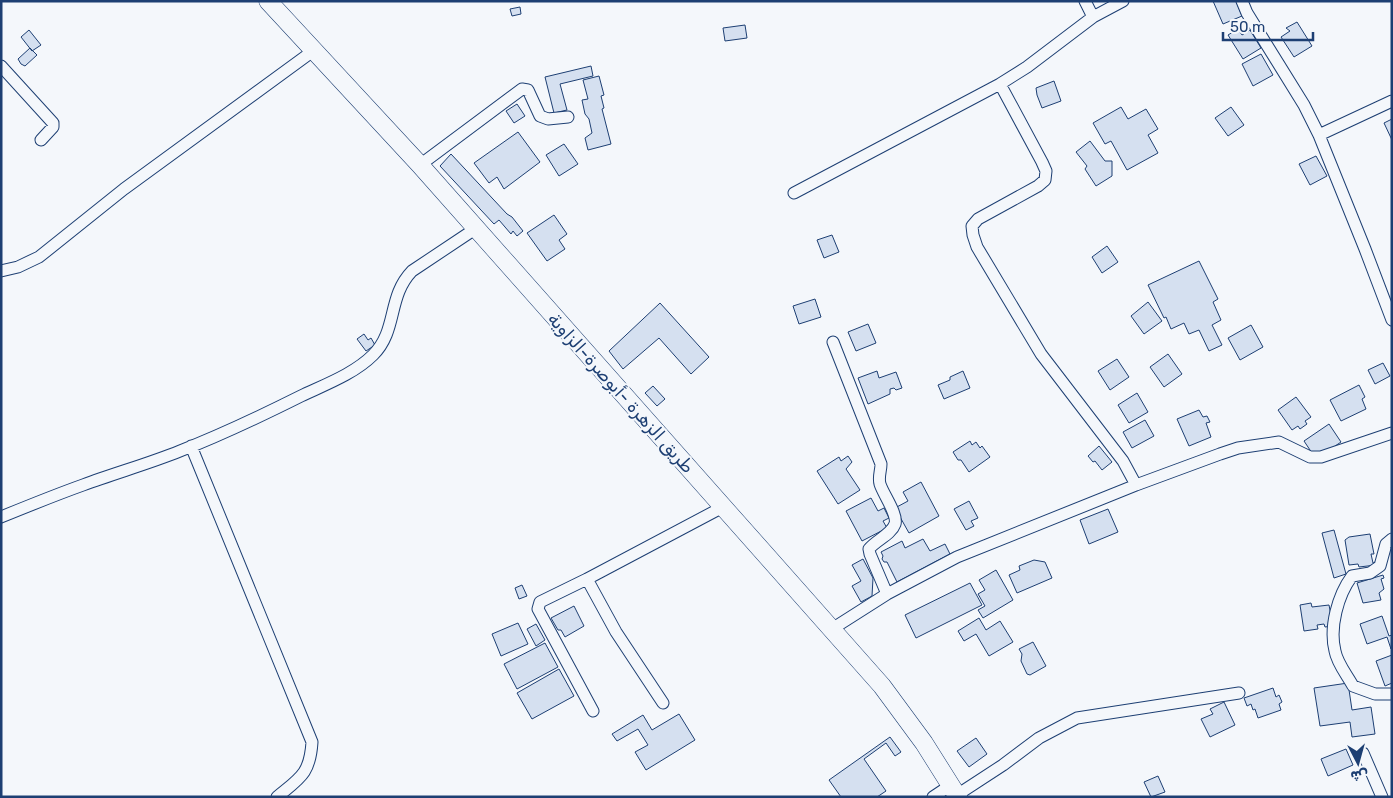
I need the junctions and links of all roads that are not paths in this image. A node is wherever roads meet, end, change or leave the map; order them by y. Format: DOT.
graph roads {
  1 [pos="268,1"];
  2 [pos="1085,1"];
  3 [pos="1123,1"];
  4 [pos="1242,1"];
  5 [pos="1093,17"];
  6 [pos="313,51"];
  7 [pos="1,66"];
  8 [pos="1000,84"];
  9 [pos="1392,101"];
  10 [pos="568,117"];
  11 [pos="1319,135"];
  12 [pos="41,140"];
  13 [pos="420,165"];
  14 [pos="794,193"];
  15 [pos="475,229"];
  16 [pos="1,271"];
  17 [pos="1387,290"];
  18 [pos="1392,320"];
  19 [pos="833,342"];
  20 [pos="1392,432"];
  21 [pos="191,446"];
  22 [pos="1136,485"];
  23 [pos="722,507"];
  24 [pos="1,516"];
  25 [pos="1392,539"];
  26 [pos="587,579"];
  27 [pos="887,594"];
  28 [pos="832,629"];
  29 [pos="1239,693"];
  30 [pos="1392,694"];
  31 [pos="664,703"];
  32 [pos="593,712"];
  33 [pos="1363,753"];
  34 [pos="955,792"];
  35 [pos="277,797"];
  36 [pos="933,797"];
  37 [pos="1382,797"];
  1 -- 6 [label="main road, طريق الزهرة -أبوصرة-الزاوية"];
  2 -- 5 [label="street"];
  3 -- 5 [label="street"];
  4 -- 11 [label="street"];
  5 -- 8 [label="street"];
  6 -- 13 [label="main road, طريق الزهرة -أبوصرة-الزاوية"];
  6 -- 16 [label="street"];
  7 -- 12 [label="street"];
  8 -- 14 [label="street"];
  8 -- 22 [label="street"];
  9 -- 11 [label="street"];
  10 -- 13 [label="street"];
  11 -- 17 [label="street"];
  13 -- 15 [label="main road, طريق الزهرة -أبوصرة-الزاوية"];
  15 -- 21 [label="street"];
  15 -- 23 [label="main road, طريق الزهرة -أبوصرة-الزاوية"];
  17 -- 18 [label="street"];
  19 -- 27 [label="street"];
  20 -- 22 [label="street"];
  21 -- 24 [label="street"];
  21 -- 35 [label="street"];
  22 -- 27 [label="street"];
  23 -- 26 [label="street"];
  23 -- 28 [label="main road, طريق الزهرة -أبوصرة-الزاوية"];
  25 -- 30 [label="street"];
  26 -- 31 [label="street"];
  26 -- 32 [label="street"];
  27 -- 28 [label="street"];
  28 -- 34 [label="main road, طريق الزهرة -أبوصرة-الزاوية"];
  29 -- 34 [label="street"];
  33 -- 37 [label="street"];
  34 -- 36 [label="street"];
}
